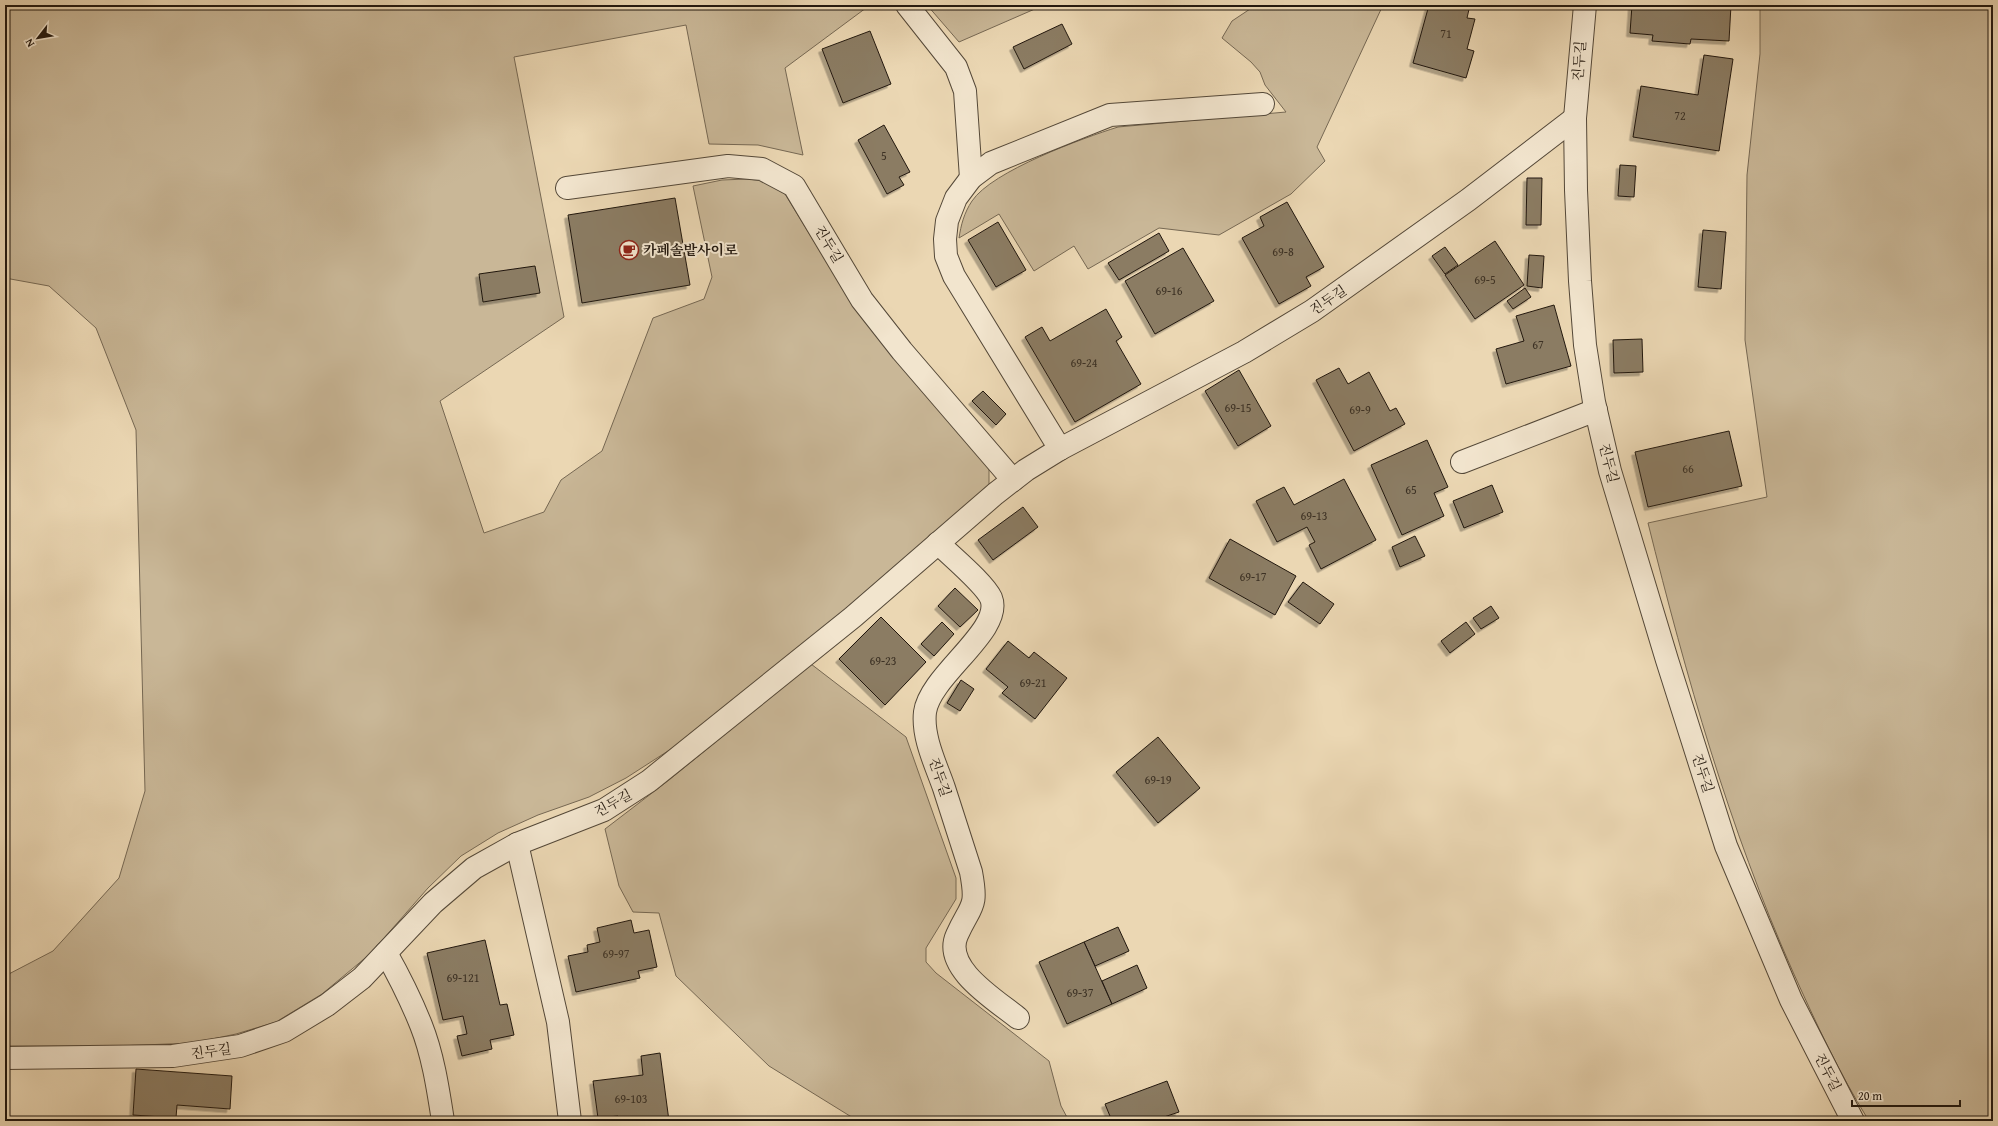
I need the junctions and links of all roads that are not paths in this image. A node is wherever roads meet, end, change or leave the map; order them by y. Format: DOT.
graph roads {
  1 [pos="907,5"];
  2 [pos="1585,5"];
  3 [pos="1263,104"];
  4 [pos="1575,118"];
  5 [pos="971,178"];
  6 [pos="567,188"];
  7 [pos="1596,410"];
  8 [pos="1060,449"];
  9 [pos="1462,462"];
  10 [pos="1013,480"];
  11 [pos="938,543"];
  12 [pos="517,844"];
  13 [pos="386,953"];
  14 [pos="1018,1018"];
  15 [pos="5,1058"];
  16 [pos="442,1121"];
  17 [pos="570,1121"];
  18 [pos="1853,1121"];
  1 -- 5 [label="street"];
  2 -- 4 [label="street, 진두길"];
  3 -- 5 [label="street"];
  4 -- 7 [label="street, 진두길"];
  4 -- 8 [label="street, 진두길"];
  5 -- 8 [label="street"];
  6 -- 10 [label="street, 진두길"];
  7 -- 9 [label="street"];
  7 -- 18 [label="street, 진두길"];
  8 -- 10 [label="street, 진두길"];
  10 -- 11 [label="street, 진두길"];
  11 -- 12 [label="street, 진두길"];
  11 -- 14 [label="street, 진두길"];
  12 -- 13 [label="street, 진두길"];
  12 -- 17 [label="street"];
  13 -- 15 [label="street, 진두길"];
  13 -- 16 [label="street"];
}
